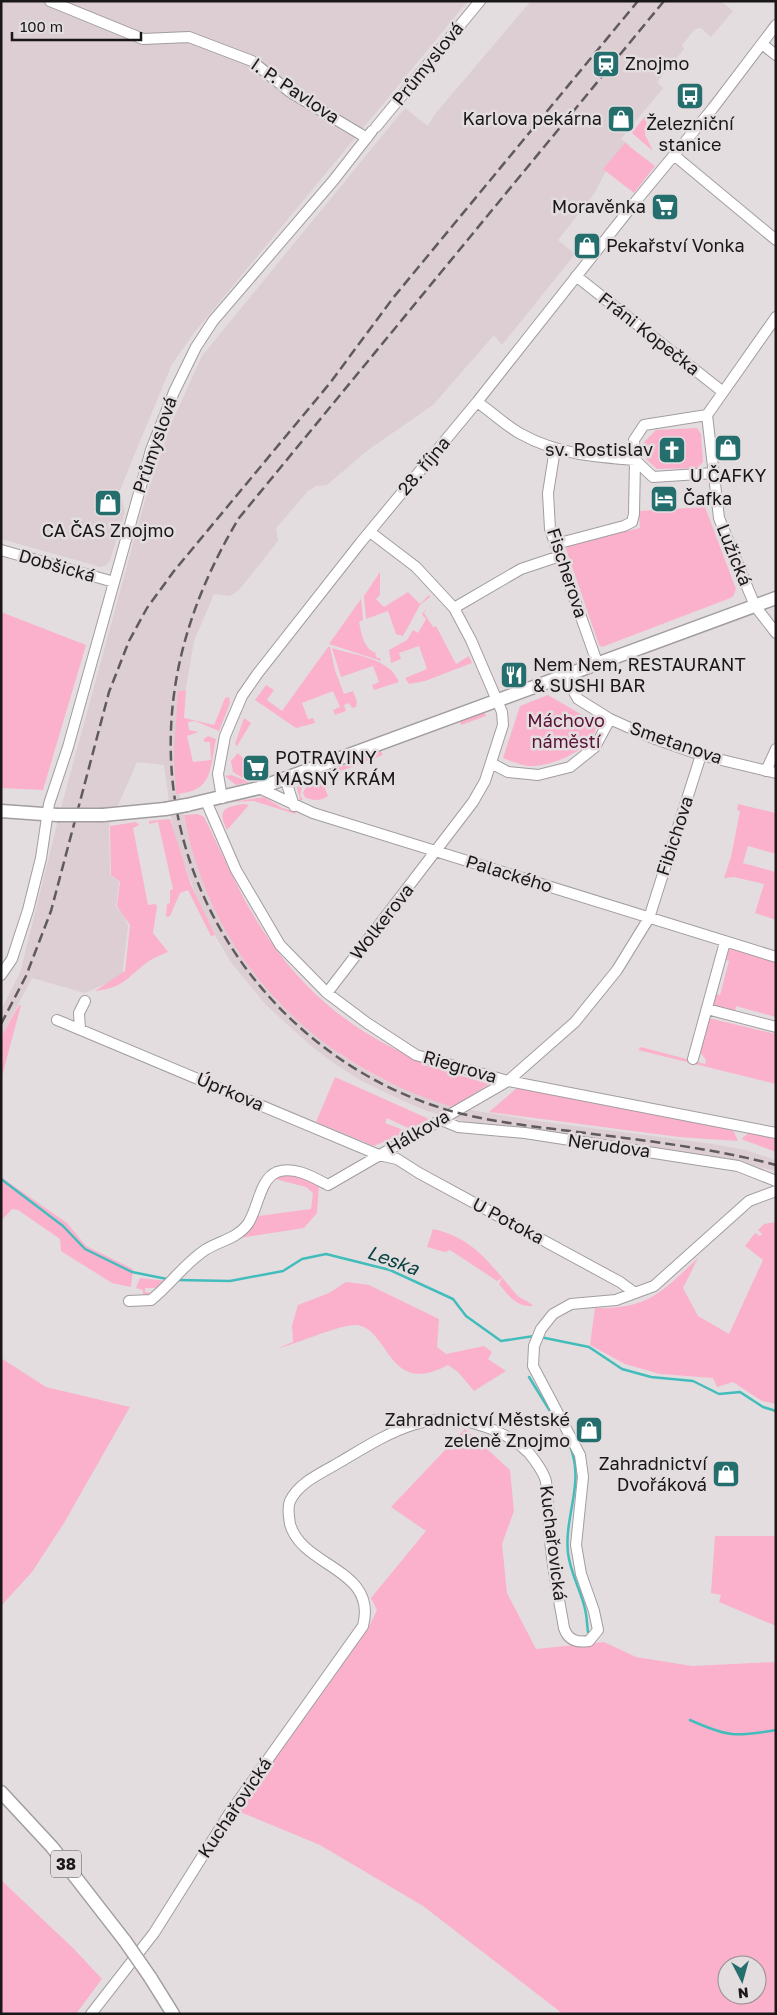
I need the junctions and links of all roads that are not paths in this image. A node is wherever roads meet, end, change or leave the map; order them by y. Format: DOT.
graph roads {
  1 [pos="50,1"];
  2 [pos="480,1"];
  3 [pos="776,25"];
  4 [pos="762,44"];
  5 [pos="776,55"];
  6 [pos="372,132"];
  7 [pos="675,156"];
  8 [pos="776,240"];
  9 [pos="576,276"];
  10 [pos="776,317"];
  11 [pos="723,392"];
  12 [pos="477,402"];
  13 [pos="707,415"];
  14 [pos="555,450"];
  15 [pos="635,460"];
  16 [pos="714,473"];
  17 [pos="370,532"];
  18 [pos="556,544"];
  19 [pos="1,550"];
  20 [pos="560,556"];
  21 [pos="114,582"];
  22 [pos="776,598"];
  23 [pos="754,606"];
  24 [pos="454,608"];
  25 [pos="776,633"];
  26 [pos="598,665"];
  27 [pos="565,676"];
  28 [pos="497,700"];
  29 [pos="610,719"];
  30 [pos="776,749"];
  31 [pos="701,755"];
  32 [pos="490,763"];
  33 [pos="771,772"];
  34 [pos="285,778"];
  35 [pos="259,788"];
  36 [pos="222,798"];
  37 [pos="206,801"];
  38 [pos="294,806"];
  39 [pos="1,811"];
  40 [pos="52,815"];
  41 [pos="437,851"];
  42 [pos="648,918"];
  43 [pos="725,942"];
  44 [pos="776,957"];
  45 [pos="1,975"];
  46 [pos="327,993"];
  47 [pos="85,1001"];
  48 [pos="707,1009"];
  49 [pos="57,1020"];
  50 [pos="776,1027"];
  51 [pos="80,1029"];
  52 [pos="693,1059"];
  53 [pos="508,1081"];
  54 [pos="441,1120"];
  55 [pos="776,1133"];
  56 [pos="379,1155"];
  57 [pos="776,1181"];
  58 [pos="776,1191"];
  59 [pos="635,1293"];
  60 [pos="129,1301"];
  61 [pos="1,1792"];
  62 [pos="91,2014"];
  63 [pos="173,2014"];
  1 -- 6 [label="street, I. P. Pavlova"];
  2 -- 6 [label="street, Průmyslová"];
  3 -- 4 [label="street, 28. října"];
  4 -- 5 [label="street"];
  4 -- 7 [label="street, 28. října"];
  6 -- 21 [label="street, Průmyslová"];
  7 -- 8 [label="street"];
  7 -- 9 [label="street, 28. října"];
  9 -- 11 [label="street, Fráni Kopečka"];
  9 -- 12 [label="street, 28. října"];
  10 -- 11 [label="street"];
  11 -- 13 [label="street"];
  12 -- 14 [label="street"];
  12 -- 17 [label="street, 28. října"];
  13 -- 15 [label="street"];
  13 -- 16 [label="street, Lužická"];
  14 -- 15 [label="street"];
  14 -- 18 [label="street, Fischerova"];
  15 -- 16 [label="street"];
  15 -- 18 [label="street"];
  16 -- 23 [label="street, Lužická"];
  17 -- 24 [label="street, Wolkerova"];
  17 -- 36 [label="street, 28. října"];
  18 -- 20 [label="street, Fischerova"];
  19 -- 21 [label="street, Dobšická"];
  20 -- 24 [label="street"];
  20 -- 26 [label="street, Fischerova"];
  21 -- 40 [label="street, Průmyslová"];
  22 -- 23 [label="main road"];
  23 -- 25 [label="street, Lužická"];
  23 -- 26 [label="main road"];
  24 -- 28 [label="street, Wolkerova"];
  26 -- 27 [label="main road"];
  27 -- 28 [label="main road"];
  27 -- 29 [label="street, Smetanova"];
  28 -- 32 [label="street, Wolkerova"];
  28 -- 34 [label="main road"];
  29 -- 31 [label="street, Smetanova"];
  29 -- 32 [label="street"];
  30 -- 33 [label="street"];
  31 -- 33 [label="street, Smetanova"];
  31 -- 42 [label="street, Fibichova"];
  32 -- 41 [label="street, Wolkerova"];
  34 -- 35 [label="main road"];
  34 -- 38 [label="street"];
  35 -- 36 [label="main road"];
  35 -- 38 [label="street, Palackého"];
  36 -- 37 [label="main road"];
  37 -- 40 [label="main road, bridge"];
  37 -- 46 [label="street, Riegrova"];
  38 -- 41 [label="street, Palackého"];
  39 -- 40 [label="main road"];
  40 -- 45 [label="street, Průmyslová"];
  41 -- 42 [label="street, Palackého"];
  41 -- 46 [label="street, Wolkerova"];
  42 -- 43 [label="street, Palackého"];
  42 -- 53 [label="street, Hálkova"];
  43 -- 44 [label="street, Palackého"];
  43 -- 48 [label="street"];
  46 -- 53 [label="street, Riegrova"];
  47 -- 51 [label="street"];
  48 -- 50 [label="street"];
  48 -- 52 [label="street"];
  49 -- 51 [label="street, Úprkova"];
  51 -- 56 [label="street, Úprkova"];
  53 -- 54 [label="street, Hálkova"];
  53 -- 55 [label="street, Riegrova"];
  54 -- 56 [label="street, Hálkova"];
  54 -- 57 [label="street, Nerudova"];
  56 -- 59 [label="street, U Potoka"];
  56 -- 60 [label="street, Hálkova"];
  58 -- 59 [label="street, Kuchařovická"];
  59 -- 62 [label="street, Kuchařovická"];
  61 -- 63 [label="main road, 38, bridge"];
}
